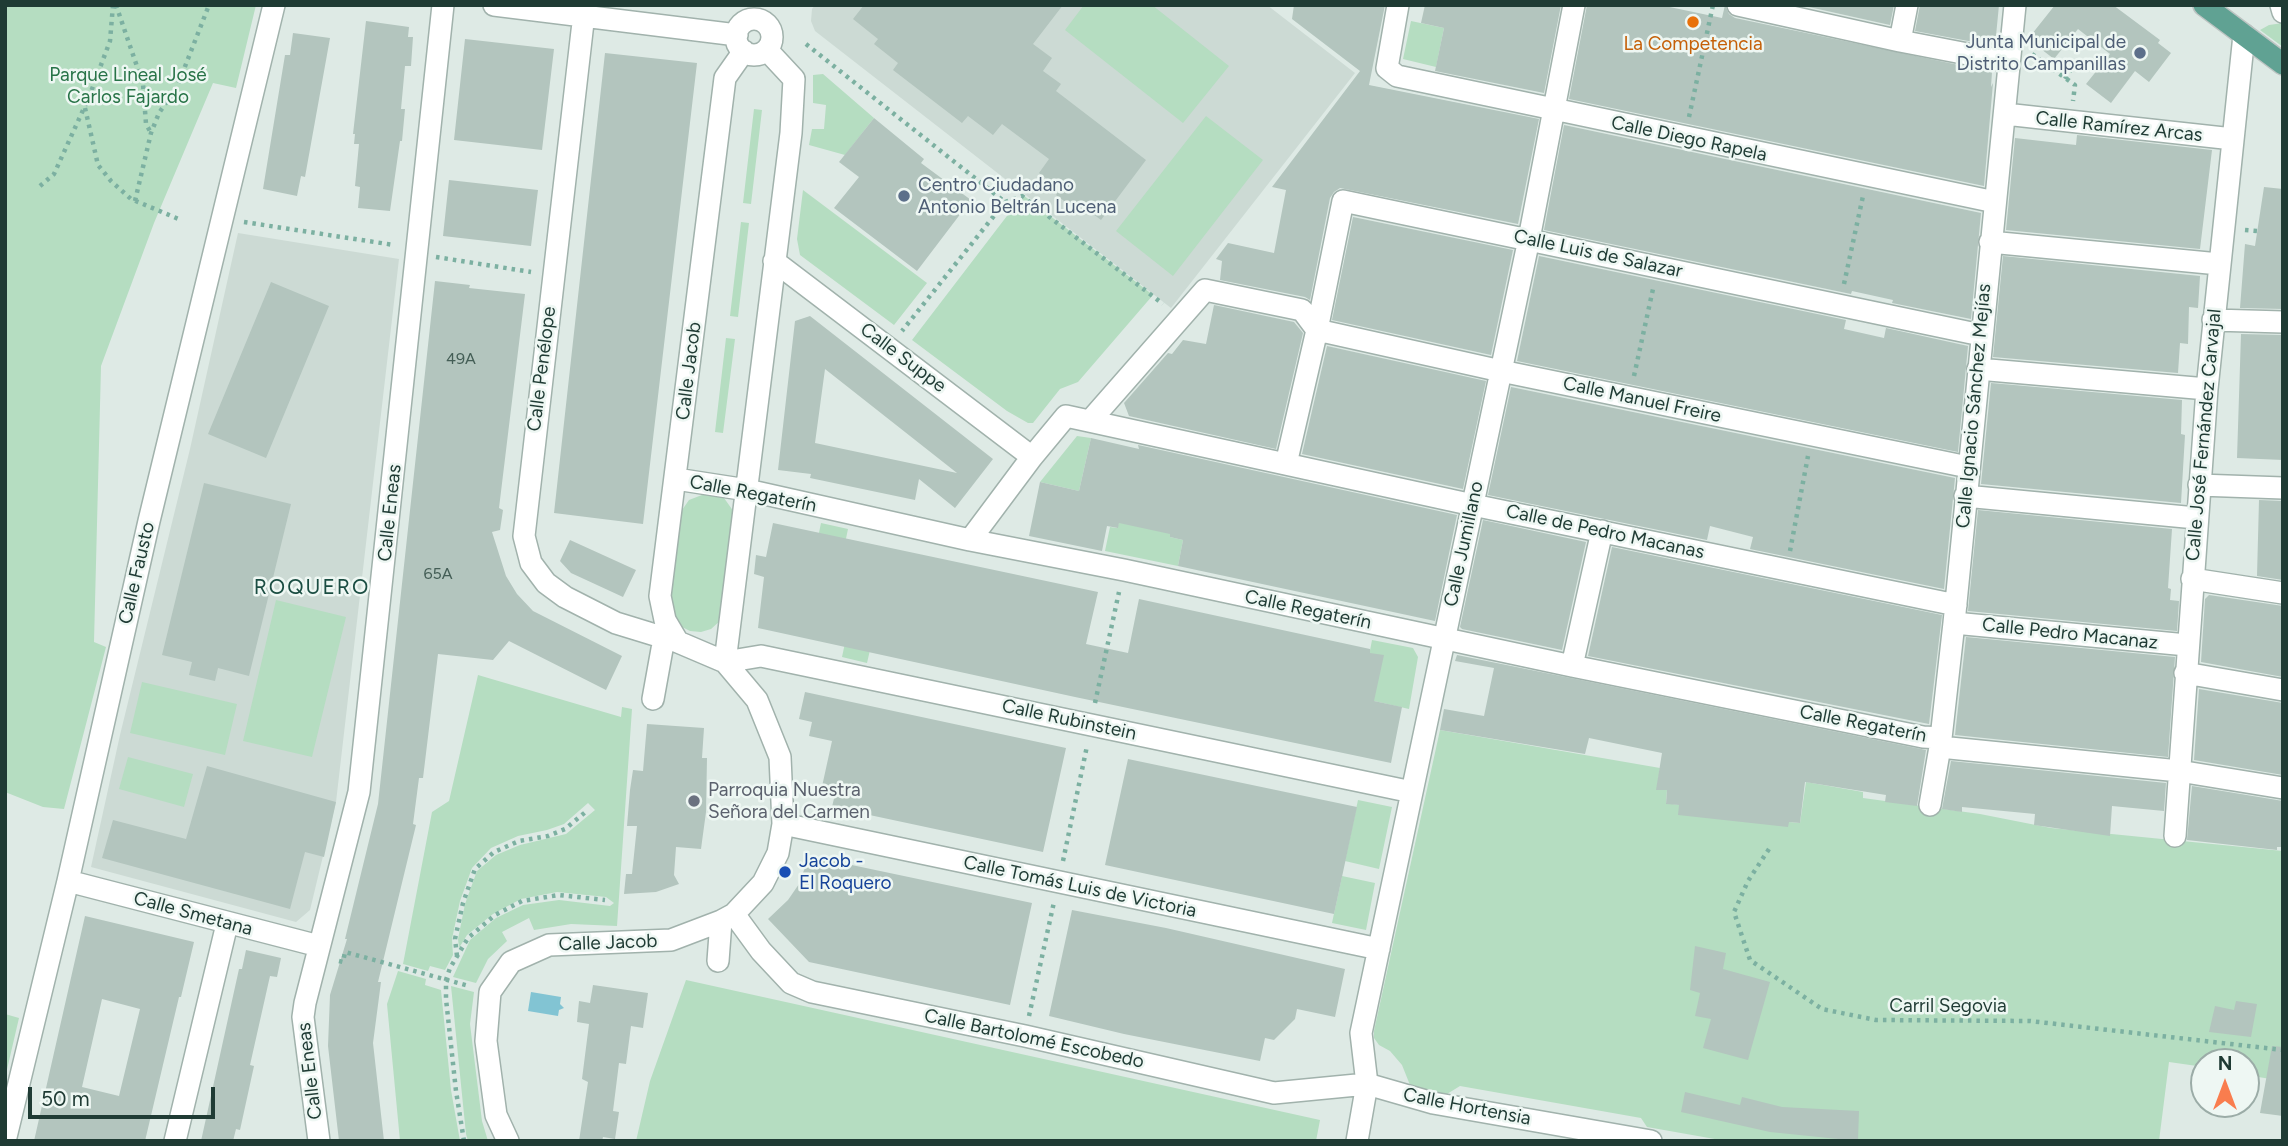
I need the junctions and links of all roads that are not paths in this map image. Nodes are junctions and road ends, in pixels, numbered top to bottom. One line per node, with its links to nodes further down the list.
1 (274, 5): 65 (street, Calle Fausto)
2 (443, 5): 68 (street, Calle Eneas)
3 (494, 5): 11 (street)
4 (1398, 5): 19 (street, Calle Diego Rapela)
5 (1574, 5): 19 (street, Calle Jumillano)
6 (1738, 5): 15 (street)
7 (1907, 5): 15 (street)
8 (2015, 5): 17 (street, Calle Ignacio Sánchez Mejías)
9 (2281, 5): 12 (street)
10 (2210, 7): 14 (main road)
11 (584, 11): 13 (street); 51 (street, Calle Penélope)
12 (2283, 12)
13 (752, 23): 16 (street); 16 (street); 38 (street, Calle Jacob)
14 (2244, 34): 18 (main road); 21 (street, Calle José Fernández Carvajal)
15 (1900, 41): 17 (street)
16 (767, 50): 25 (street)
17 (2009, 62): 20 (street, Calle Ignacio Sánchez Mejías)
18 (2283, 64)
19 (1553, 111): 22 (street, Calle Diego Rapela); 23 (street, Calle Jumillano)
20 (2005, 114): 21 (street, Calle Ramírez Arcas); 22 (street, Calle Ignacio Sánchez Mejías)
21 (2233, 139): 26 (street, Calle José Fernández Carvajal)
22 (1995, 202): 24 (street, Calle Ignacio Sánchez Mejías)
23 (1529, 239): 29 (street, Calle Luis de Salazar); 30 (street, Calle Luis de Salazar); 32 (street, Calle Jumillano)
24 (1990, 242): 26 (street); 30 (street, Calle Ignacio Sánchez Mejías)
25 (774, 261): 35 (street, Calle Suppe); 41 (street)
26 (2219, 264): 27 (street, Calle José Fernández Carvajal)
27 (2213, 320): 28 (street); 33 (street, Calle José Fernández Carvajal)
28 (2283, 322)
29 (1317, 330): 32 (street, Calle Manuel Freire); 34 (street, Calle Manuel Freire); 36 (street)
30 (1981, 335): 31 (street, Calle Ignacio Sánchez Mejías)
31 (1978, 369): 33 (street); 37 (street, Calle Ignacio Sánchez Mejías)
32 (1501, 371): 37 (street, Calle Manuel Freire); 43 (street, Calle Jumillano)
33 (2207, 389): 39 (street, Calle José Fernández Carvajal)
34 (1090, 421): 35 (street, Calle de Pedro Macanas); 36 (street, Calle de Pedro Macanas)
35 (1032, 457): 46 (street)
36 (1286, 464): 43 (street, Calle de Pedro Macanas)
37 (1968, 467): 42 (street, Calle Ignacio Sánchez Mejías)
38 (676, 479): 41 (street, Calle Regaterín); 51 (street, Calle Jacob)
39 (2199, 485): 40 (street); 44 (street, Calle José Fernández Carvajal)
40 (2283, 488)
41 (747, 490): 46 (street, Calle Regaterín); 53 (street)
42 (1965, 496): 44 (street); 49 (street, Calle Ignacio Sánchez Mejías)
43 (1473, 505): 45 (street, Calle de Pedro Macanas); 50 (street, Calle Jumillano)
44 (2196, 518): 47 (street, Calle José Fernández Carvajal)
45 (1602, 531): 49 (street, Calle de Pedro Macanas); 54 (street)
46 (970, 540): 50 (street, Calle Regaterín)
47 (2192, 579): 48 (street); 52 (street, Calle José Fernández Carvajal)
48 (2283, 593)
49 (1955, 614): 52 (street, Calle Pedro Macanaz); 58 (street, Calle Ignacio Sánchez Mejías)
50 (1443, 638): 54 (street, Calle Regaterín); 61 (street, Calle Jumillano)
51 (671, 640): 53 (street, Calle Jacob); 57 (street)
52 (2187, 645): 55 (street, Calle José Fernández Carvajal)
53 (725, 662): 61 (street, Calle Rubinstein); 63 (street, Calle Jacob)
54 (1572, 666): 58 (street, Calle Regaterín)
55 (2185, 673): 56 (street); 59 (street, Calle José Fernández Carvajal)
56 (2283, 690)
57 (653, 699)
58 (1940, 743): 59 (street, Calle Regaterín); 62 (street, Calle Ignacio Sánchez Mejías)
59 (2179, 771): 60 (street, Calle Regaterín); 64 (street, Calle José Fernández Carvajal)
60 (2283, 788)
61 (1412, 792): 69 (street, Calle Jumillano)
62 (1930, 805)
63 (783, 824): 66 (street, Calle Jacob); 69 (street, Calle Tomás Luis de Victoria)
64 (2175, 836)
65 (68, 881): 67 (street, Calle Smetana); 72 (street, Calle Fausto)
66 (727, 918): 70 (street); 71 (street, Calle Bartolomé Escobedo); 75 (street, Calle Jacob)
67 (227, 924): 68 (street, Calle Smetana); 73 (street)
68 (319, 946): 74 (street, Calle Eneas)
69 (1378, 949): 71 (street, Calle Jumillano)
70 (718, 961)
71 (1367, 1084): 76 (street, Calle Jumillano); 77 (street, Calle Hortensia)
72 (5, 1141)
73 (175, 1141)
74 (319, 1141)
75 (508, 1141)
76 (1357, 1141)
77 (1651, 1141)

